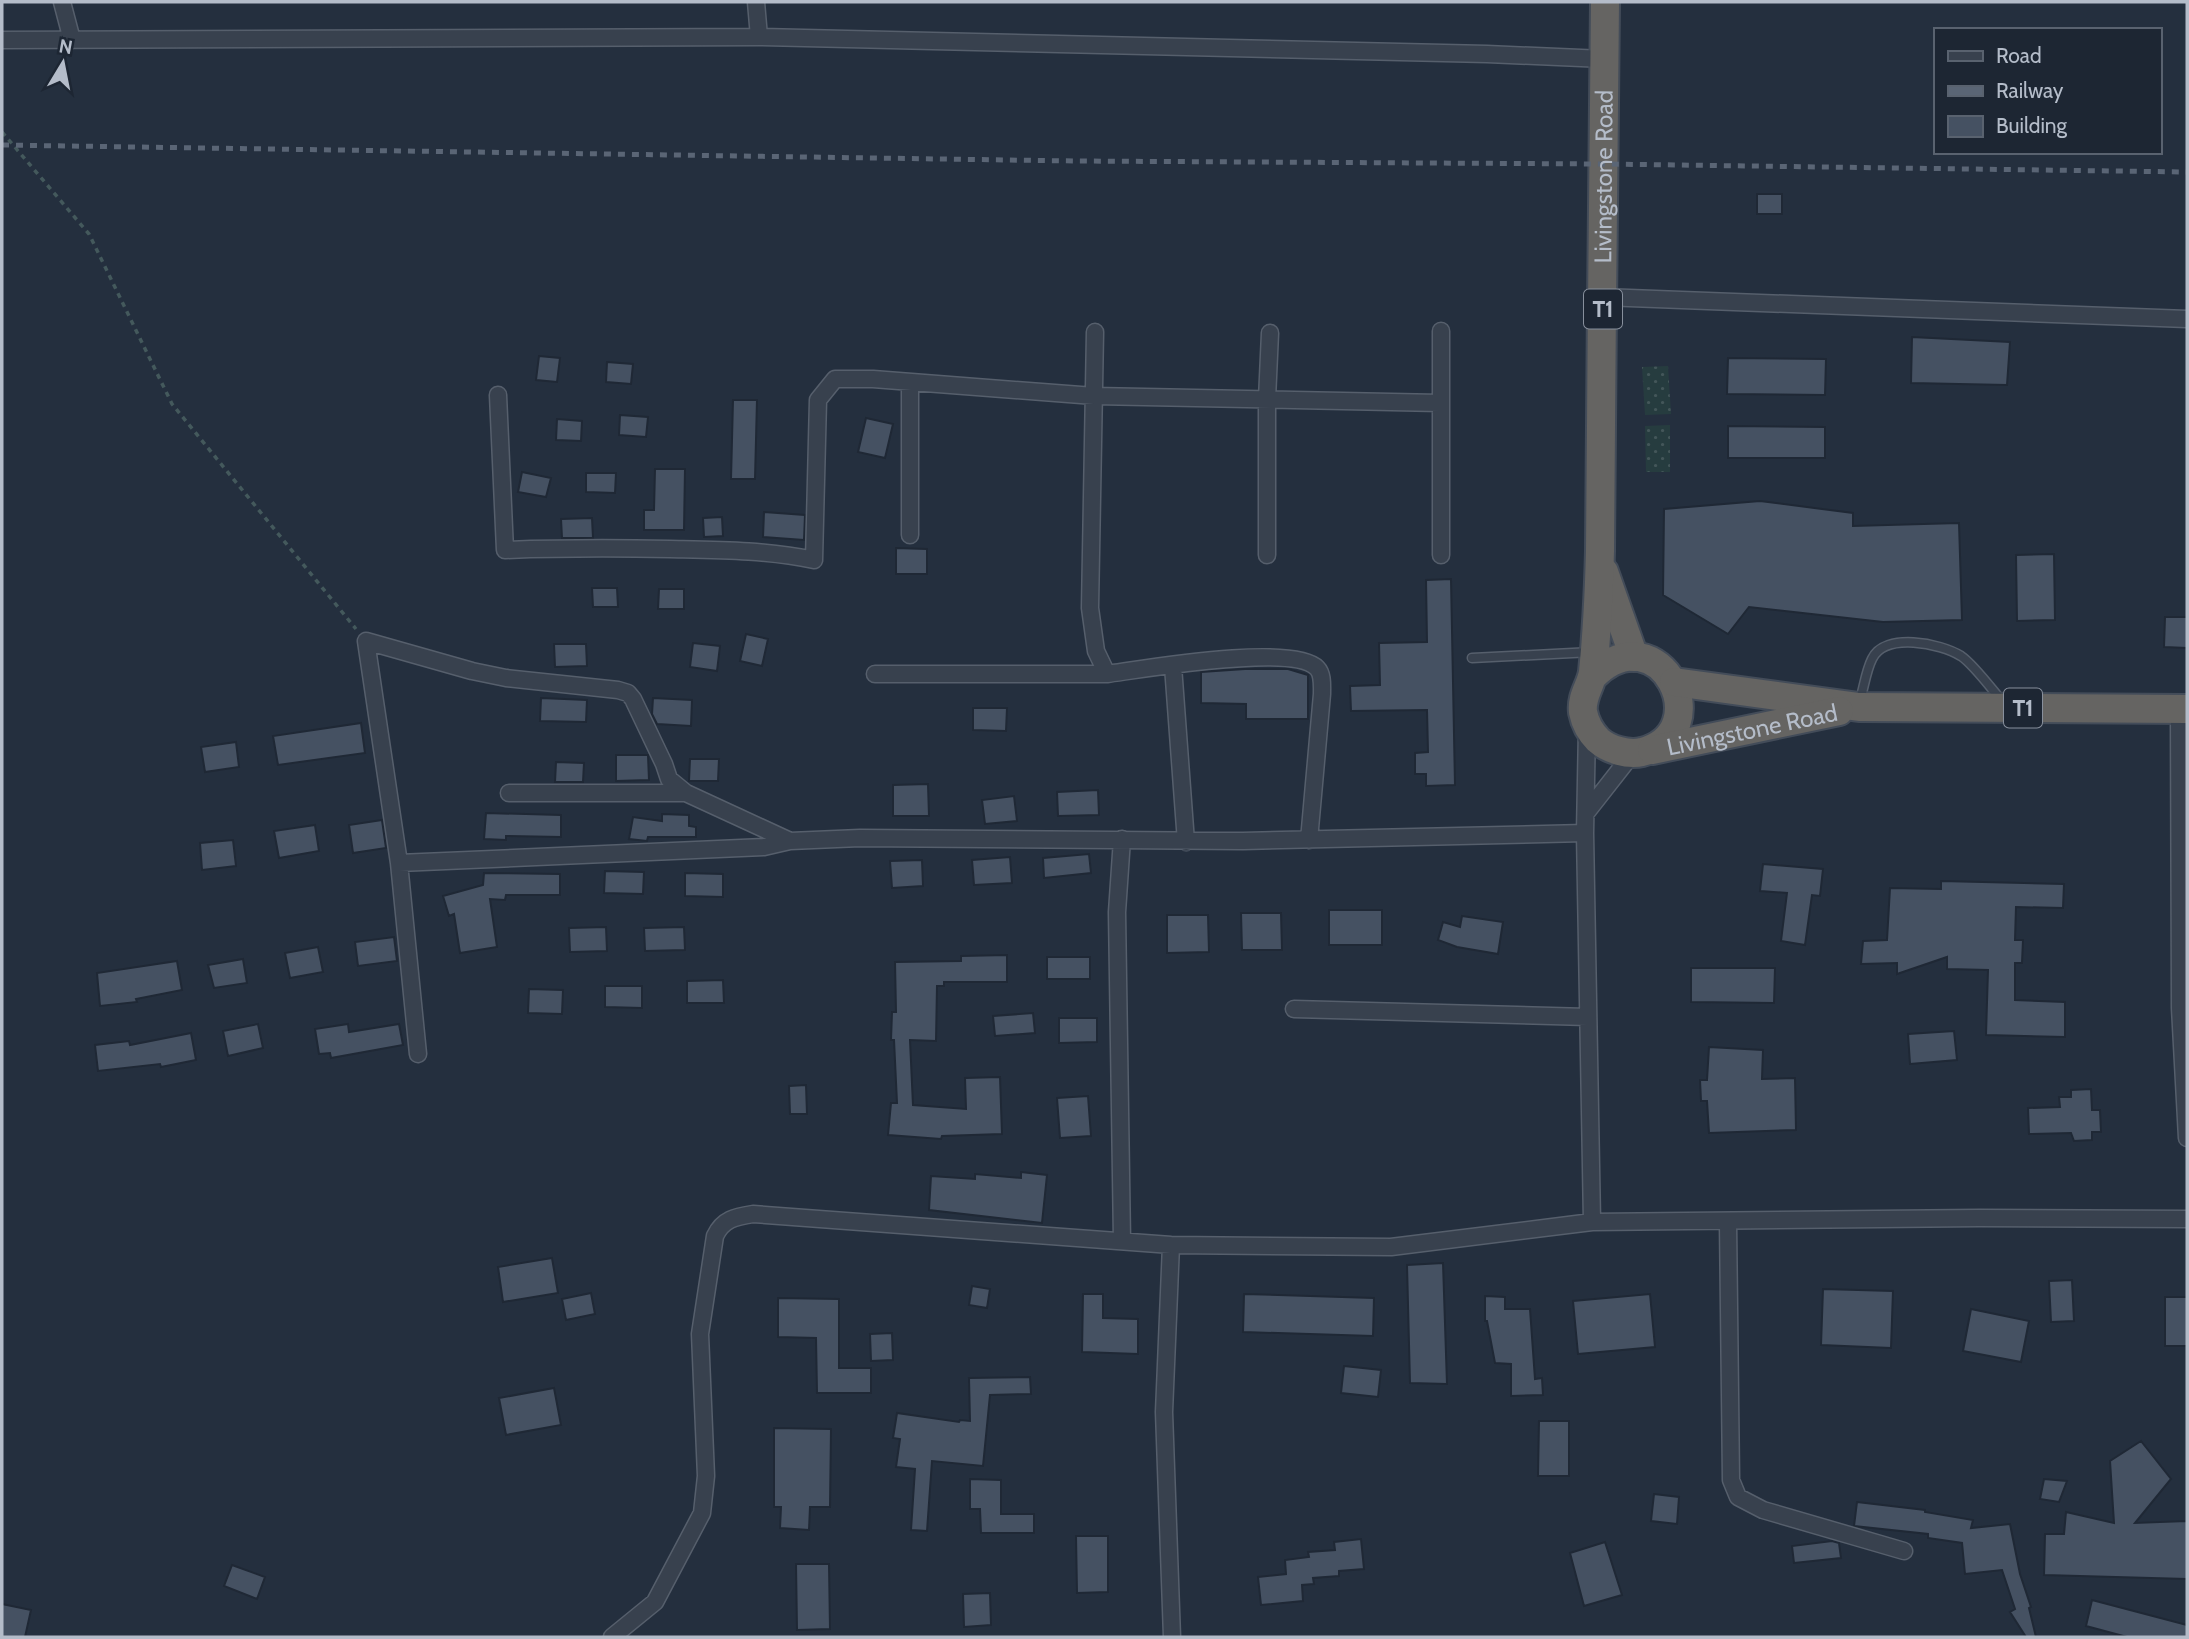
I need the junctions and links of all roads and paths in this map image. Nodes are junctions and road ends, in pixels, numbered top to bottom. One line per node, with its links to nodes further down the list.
1 (62, 2): 6 (street)
2 (756, 2): 4 (street)
3 (1605, 2): 7 (highway, Livingstone Road / T1)
4 (759, 37): 6 (street); 7 (street)
5 (2, 40): 6 (street)
6 (72, 40)
7 (1604, 59): 9 (highway, Livingstone Road / T1)
8 (2, 132): 23 (path)
9 (1603, 297): 10 (street); 22 (highway, Livingstone Road / T1)
10 (2187, 319)
11 (1441, 331): 18 (street)
12 (1094, 332): 16 (street)
13 (1270, 333): 17 (street)
14 (910, 382): 15 (street); 16 (street); 19 (street)
15 (498, 395)
16 (1094, 396): 17 (street); 29 (street)
17 (1267, 399): 18 (street); 20 (street)
18 (1440, 403): 21 (street)
19 (910, 535)
20 (1267, 555)
21 (1441, 555)
22 (1600, 559): 24 (highway, Livingstone Road / T1); 26 (highway, Livingstone Road / T1)
23 (366, 641): 37 (street); 44 (street)
24 (1634, 657): 26 (highway); 30 (highway)
25 (1472, 658): 26 (lane)
26 (1593, 664): 34 (highway, Livingstone Road / T1)
27 (1173, 666): 29 (street); 41 (street); 43 (street)
28 (875, 674): 29 (street)
29 (1107, 674)
30 (1674, 682): 31 (highway, Livingstone Road / T1); 35 (highway, Livingstone Road)
31 (1859, 707): 32 (highway, Livingstone Road / T1); 32 (lane); 35 (highway, Livingstone Road / T1)
32 (2009, 708): 33 (highway, Livingstone Road / T1)
33 (2183, 709): 45 (street)
34 (1587, 724): 35 (highway, Livingstone Road); 38 (street)
35 (1638, 752): 38 (street)
36 (509, 793): 37 (street)
37 (686, 793): 42 (street)
38 (1586, 813): 39 (street)
39 (1585, 833): 41 (street); 47 (street)
40 (1122, 839): 42 (street); 43 (street); 53 (street)
41 (1309, 840): 43 (street)
42 (790, 841): 44 (street)
43 (1186, 842)
44 (399, 863): 48 (street)
45 (2184, 959): 49 (street)
46 (1294, 1009): 47 (street)
47 (1588, 1017): 51 (street)
48 (418, 1054)
49 (2187, 1138)
50 (2187, 1219): 52 (street)
51 (1592, 1222): 52 (street); 54 (street)
52 (1728, 1222): 55 (street)
53 (1122, 1241): 54 (street); 56 (street)
54 (1171, 1245): 57 (street)
55 (1904, 1551)
56 (612, 1637)
57 (1172, 1637)

